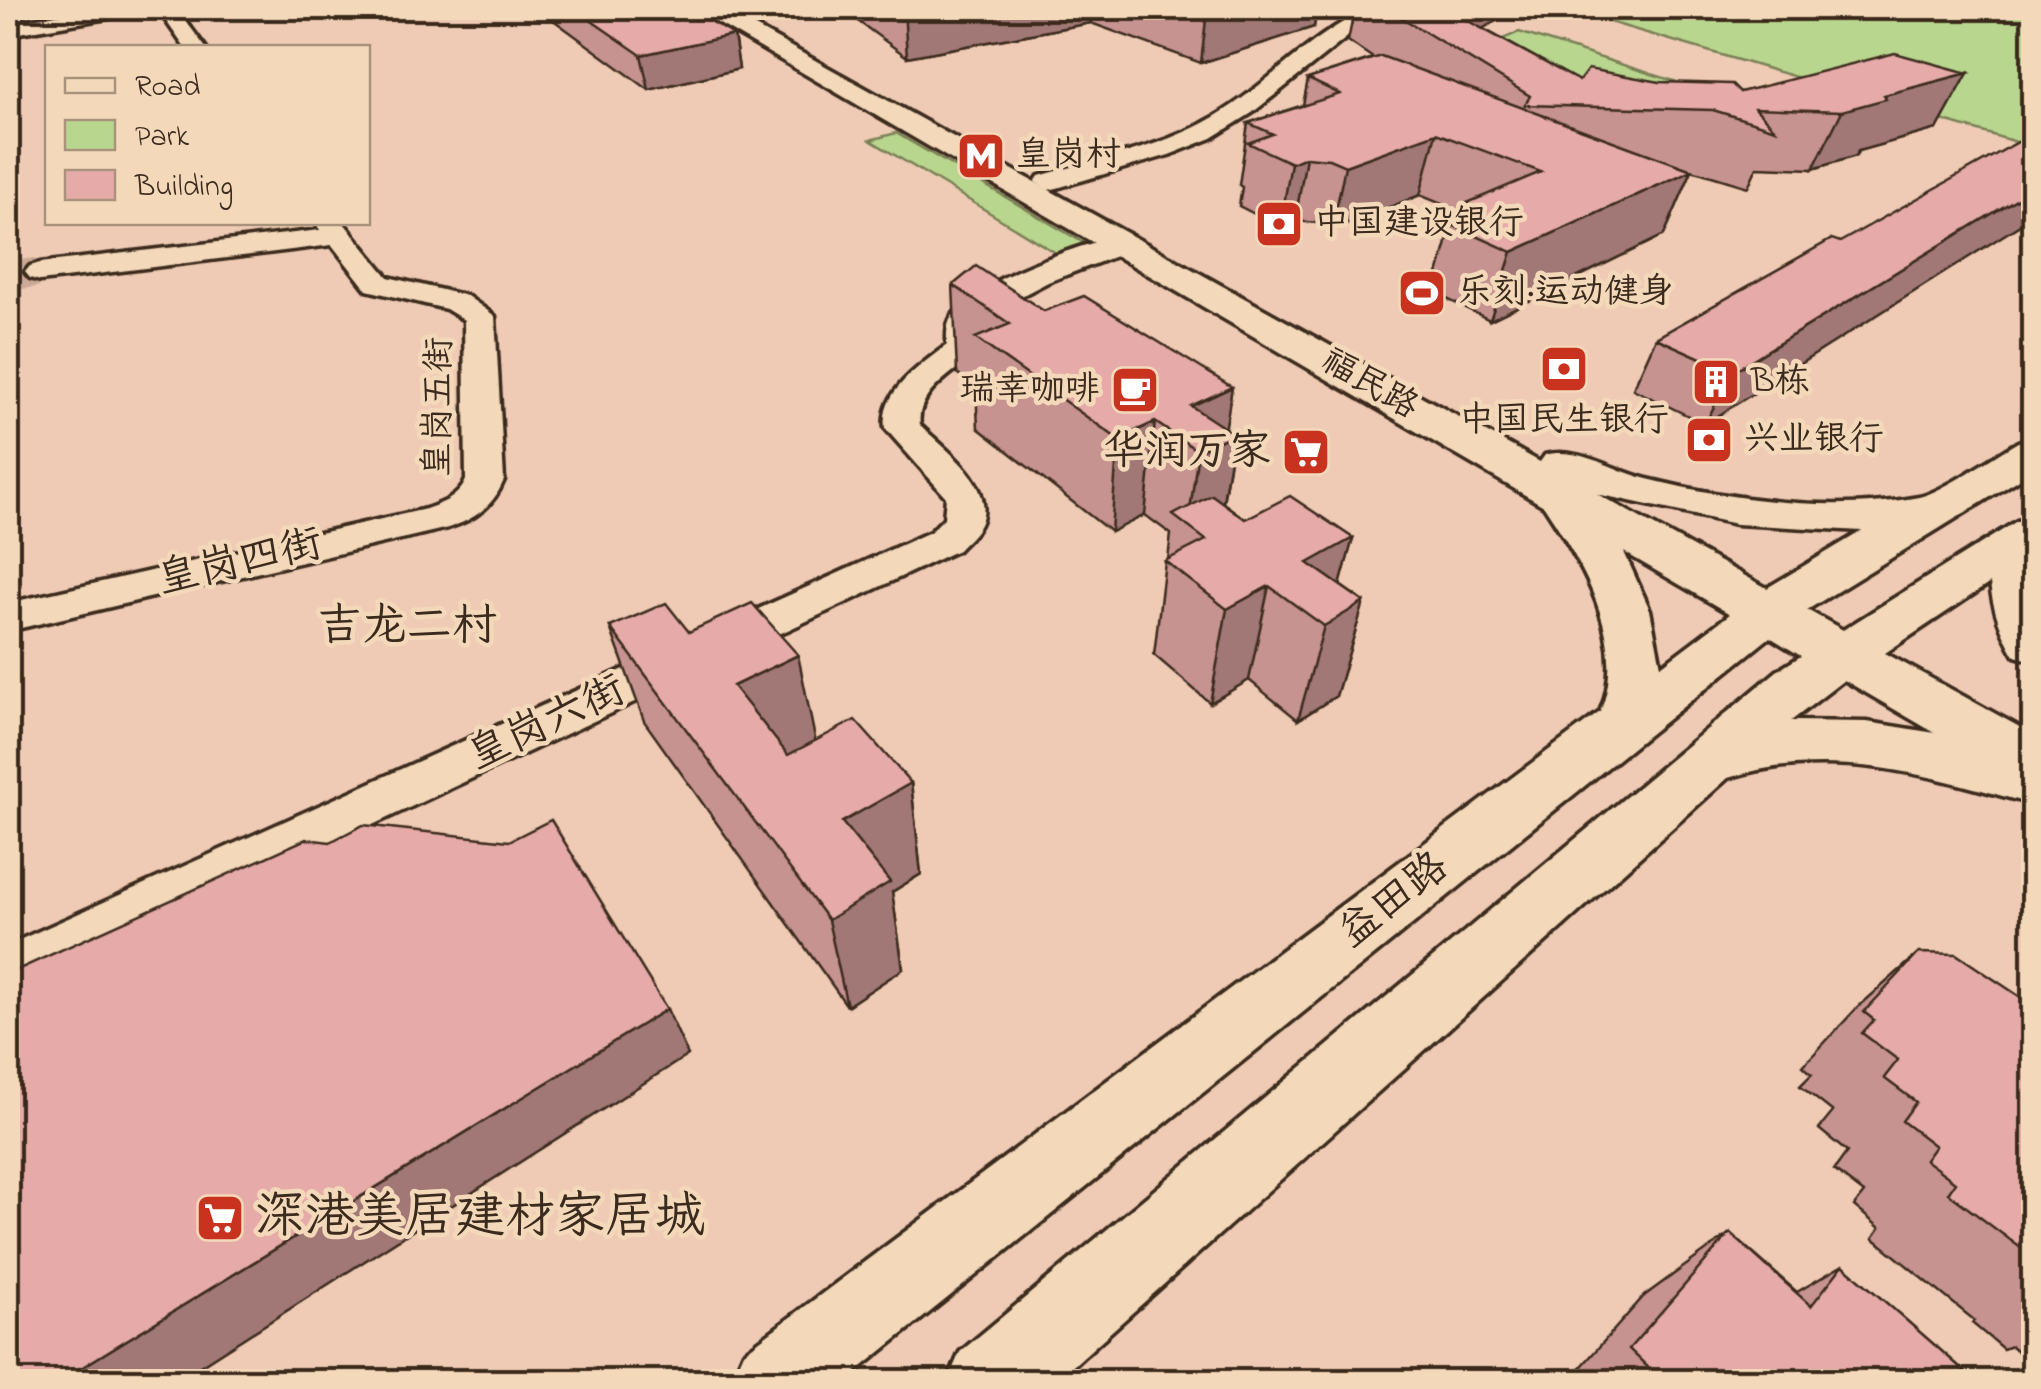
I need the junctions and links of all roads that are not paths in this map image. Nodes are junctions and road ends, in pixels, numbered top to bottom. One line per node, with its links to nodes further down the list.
1 (130, 8): 7 (street)
2 (166, 8): 11 (street)
3 (179, 8): 12 (street)
4 (704, 8): 15 (main road, 福民路)
5 (731, 8): 13 (main road, 福民路)
6 (1387, 8): 9 (street)
7 (67, 11): 10 (street)
8 (1316, 17): 9 (street)
9 (1346, 27): 13 (street)
10 (8, 29)
11 (194, 45)
12 (206, 45)
13 (1048, 182): 18 (main road, 福民路)
14 (333, 230): 16 (street); 20 (street, 皇岗五街)
15 (1121, 244): 18 (main road, 福民路); 31 (street, 皇岗六街)
16 (40, 272)
17 (2034, 451): 19 (main road, 益田路)
18 (1547, 472): 19 (main road); 22 (main road, 福民路); 26 (main road)
19 (1948, 501): 22 (main road, 益田路)
20 (470, 504): 23 (street, 皇岗四街)
21 (2024, 538): 24 (main road); 25 (main road)
22 (1781, 603): 25 (main road, 福民路); 26 (main road, 益田路)
23 (8, 617)
24 (2034, 643)
25 (1858, 646): 27 (main road, 福民路); 28 (main road, 福民路); 29 (main road)
26 (1622, 724): 32 (main road, 益田路)
27 (2034, 725)
28 (2034, 763)
29 (1701, 764): 30 (main road); 33 (main road)
30 (2034, 782)
31 (8, 971)
32 (774, 1382)
33 (990, 1382)

